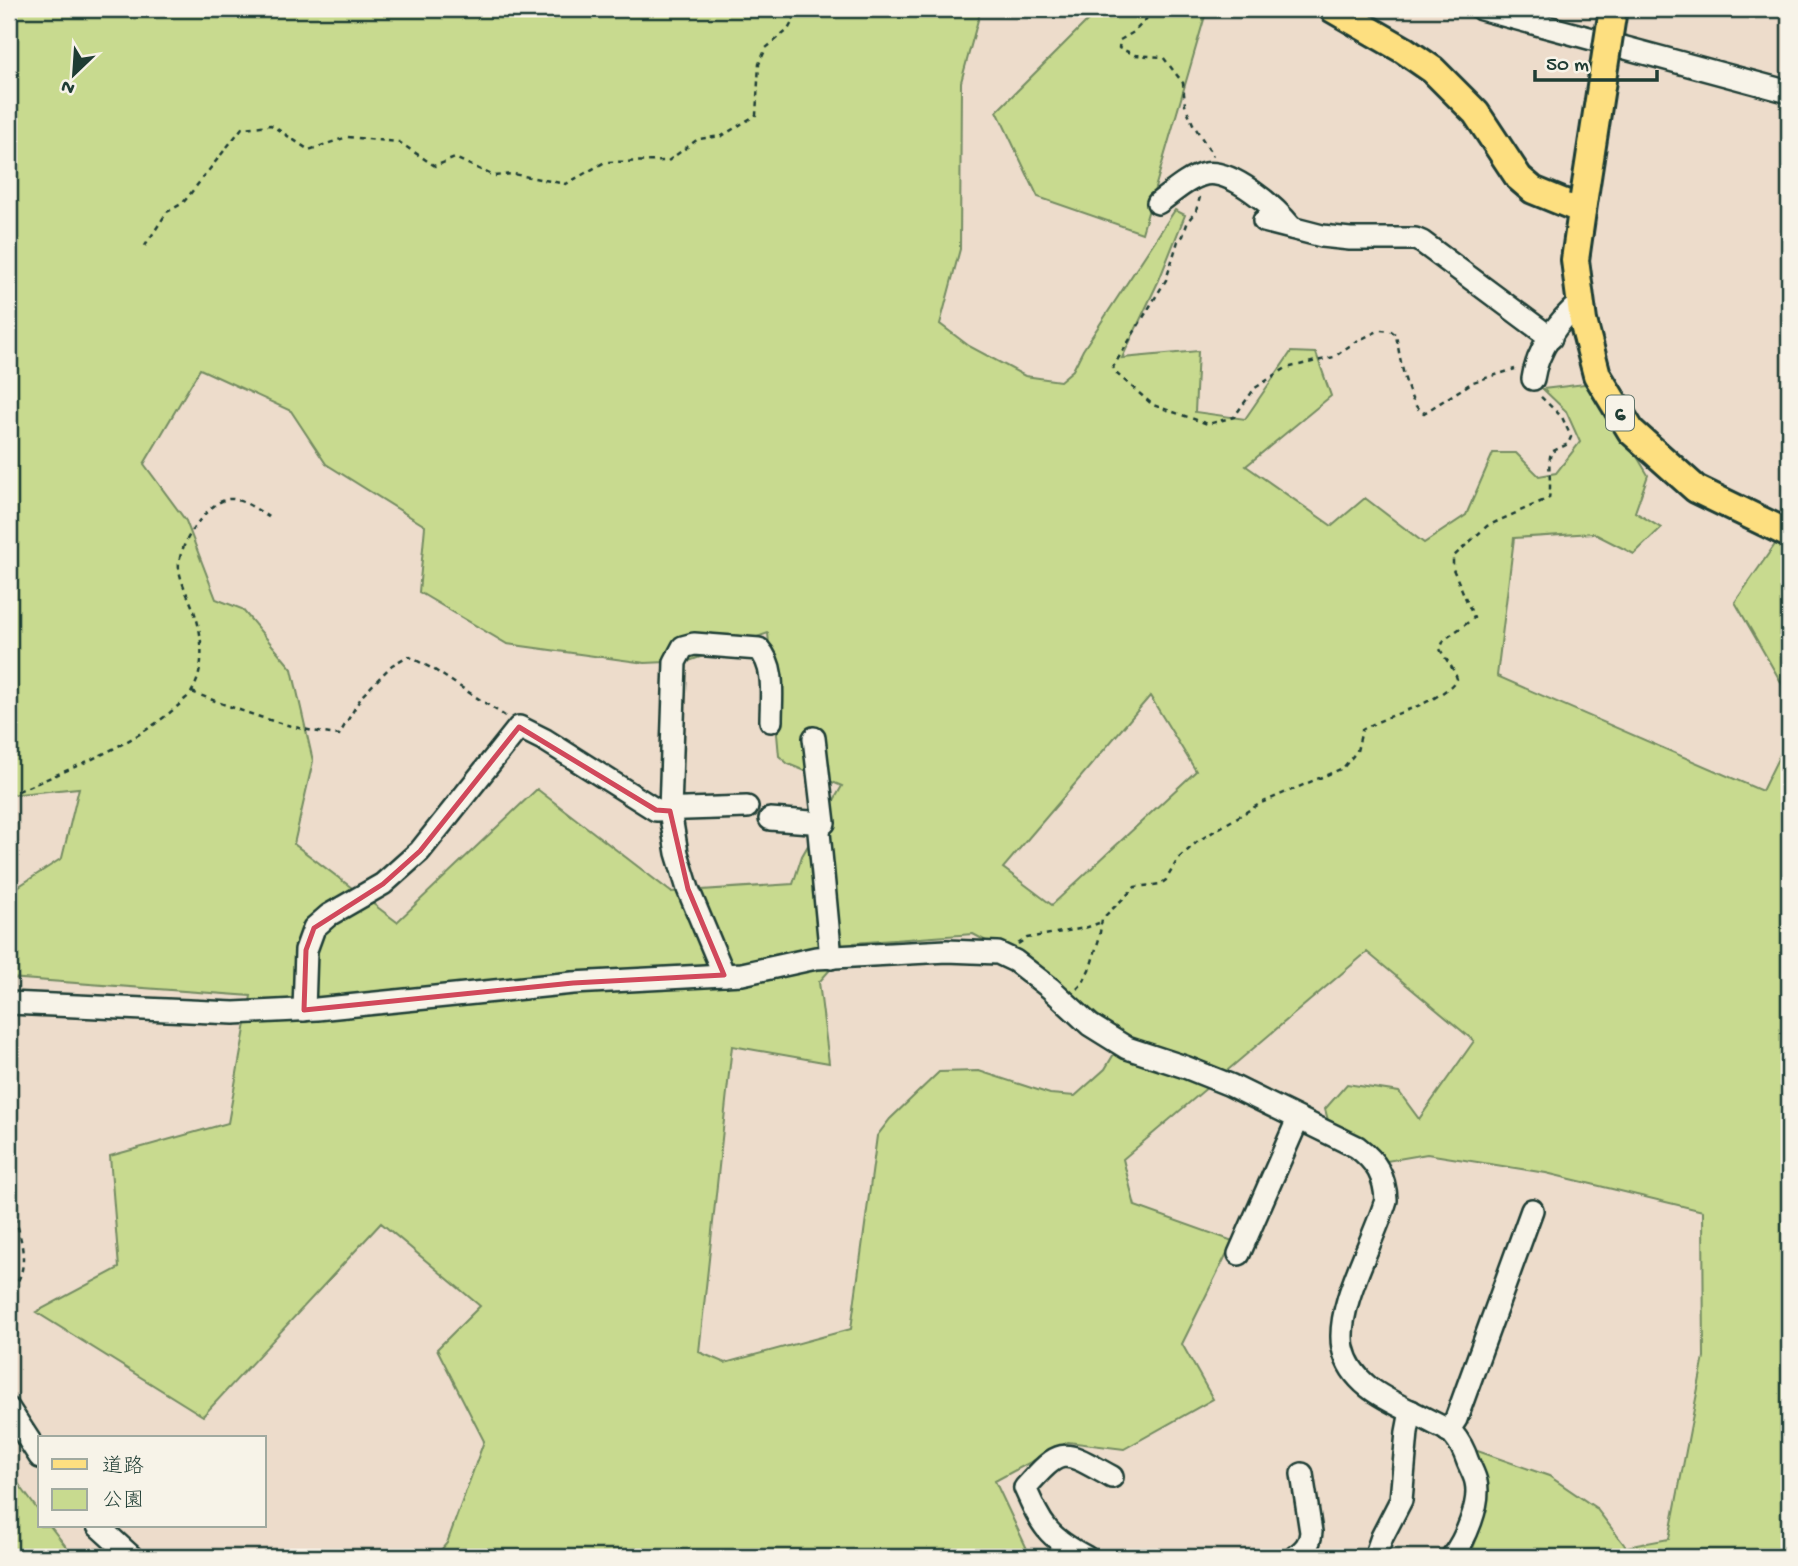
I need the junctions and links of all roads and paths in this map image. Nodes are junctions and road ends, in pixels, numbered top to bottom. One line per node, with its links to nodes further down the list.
1 (799, 9): 12 (path)
2 (1149, 9): 7 (path)
3 (1333, 9): 9 (main road)
4 (1481, 9): 6 (street)
5 (1613, 9): 9 (main road, 6, bridge)
6 (1789, 92)
7 (1222, 176): 8 (street); 11 (street); 15 (path)
8 (1158, 203)
9 (1583, 203): 13 (main road, 6)
10 (1264, 222): 11 (street)
11 (1292, 228): 14 (street)
12 (145, 246)
13 (1580, 303): 14 (street); 17 (main road, 6)
14 (1551, 338): 15 (street)
15 (1533, 374): 27 (path)
16 (270, 518): 18 (path)
17 (1789, 534)
18 (192, 692): 20 (path); 22 (path)
19 (771, 721): 24 (street)
20 (519, 727): 24 (street); 33 (street)
21 (814, 738): 26 (street)
22 (9, 795)
23 (747, 807): 24 (street)
24 (670, 811): 30 (street)
25 (770, 819): 26 (street)
26 (818, 822): 28 (street)
27 (1101, 922): 29 (path); 31 (path)
28 (831, 958): 29 (street); 30 (street)
29 (1010, 959): 31 (street)
30 (724, 975): 33 (street)
31 (1065, 1002): 36 (street)
32 (9, 1003): 33 (street)
33 (304, 1010)
34 (9, 1082): 35 (path)
35 (9, 1110)
36 (1298, 1119): 39 (street); 42 (street)
37 (9, 1198): 40 (path)
38 (1532, 1210): 43 (street)
39 (1239, 1254)
40 (9, 1291)
41 (9, 1409): 44 (street)
42 (1411, 1411): 43 (street); 51 (street)
43 (1448, 1431): 52 (street)
44 (38, 1454)
45 (1302, 1474): 50 (street)
46 (1111, 1477): 49 (street)
47 (100, 1528): 48 (street)
48 (132, 1557)
49 (1086, 1557)
50 (1294, 1557)
51 (1376, 1557)
52 (1452, 1557)

